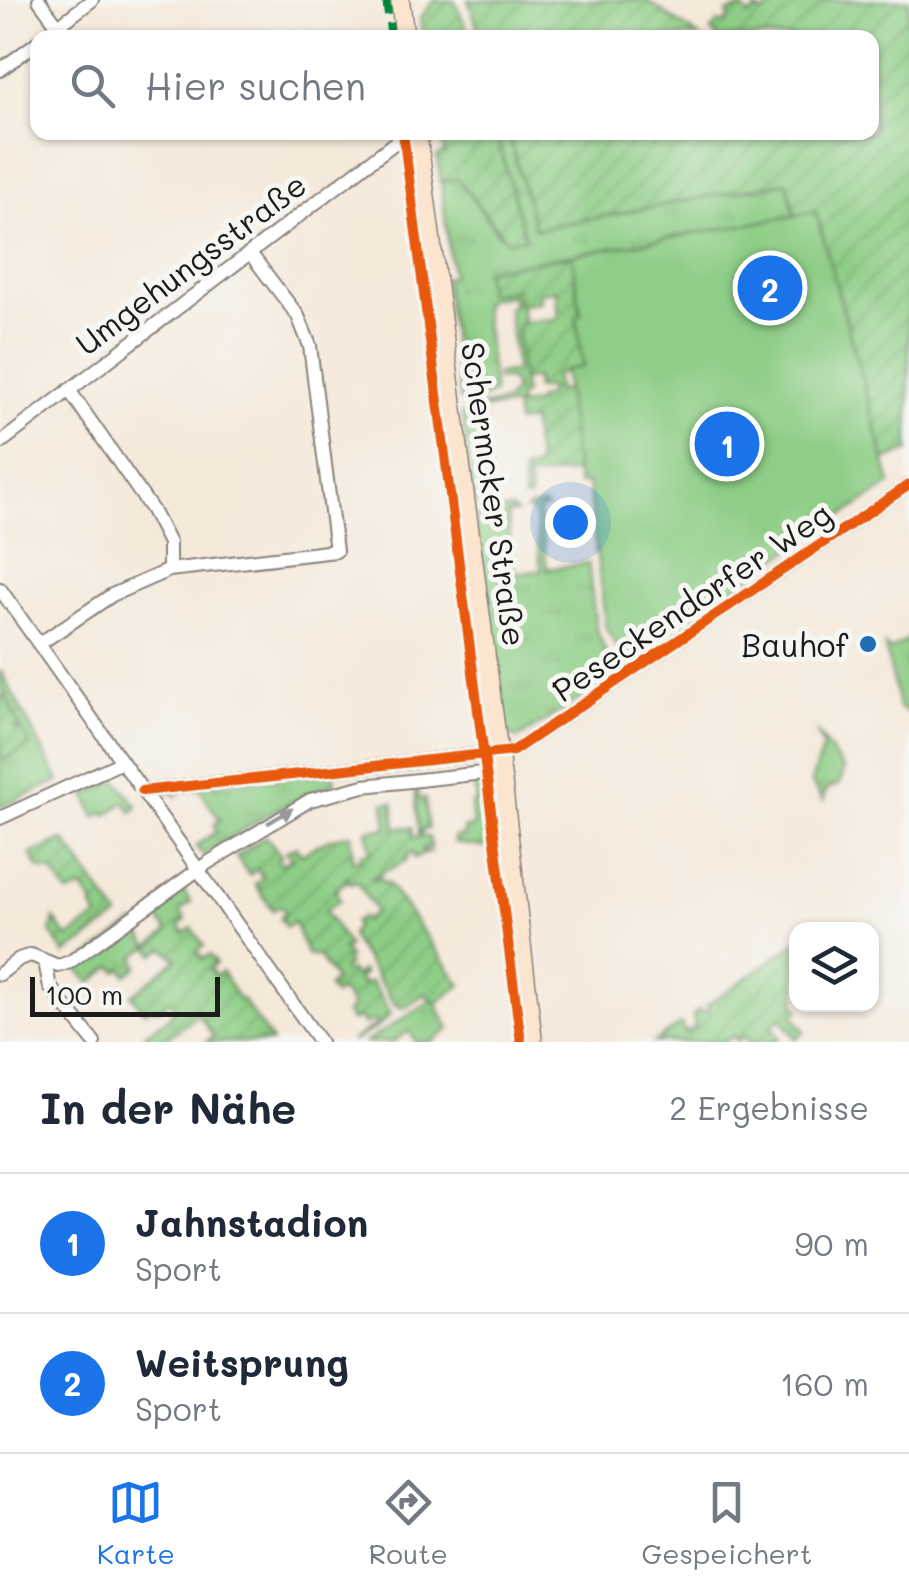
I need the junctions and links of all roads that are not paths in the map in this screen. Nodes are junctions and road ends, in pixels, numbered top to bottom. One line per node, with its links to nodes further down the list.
1 (40, 0): 4 (street)
2 (92, 0): 4 (street)
3 (400, 0): 6 (main road)
4 (58, 26): 5 (street)
5 (53, 30)
6 (404, 30)
7 (30, 48): 8 (street)
8 (0, 70)
9 (400, 140): 11 (street, Umgehungsstraße)
10 (418, 140): 19 (main road, Schermcker Straße)
11 (250, 252): 12 (street, Umgehungsstraße); 15 (street)
12 (69, 390): 13 (street, Umgehungsstraße); 15 (street)
13 (0, 442)
14 (909, 484): 19 (street, Peseckendorfer Weg)
15 (169, 570): 17 (street)
16 (0, 589): 17 (street)
17 (38, 644): 18 (street)
18 (122, 762): 20 (street); 21 (street)
19 (500, 763): 20 (street); 22 (street, one-way to 19); 27 (main road, Schermcker Straße)
20 (142, 792): 22 (street)
21 (0, 818)
22 (199, 870): 23 (street); 26 (street)
23 (46, 962): 24 (street); 25 (street)
24 (0, 974)
25 (94, 1042)
26 (320, 1042)
27 (533, 1042)

